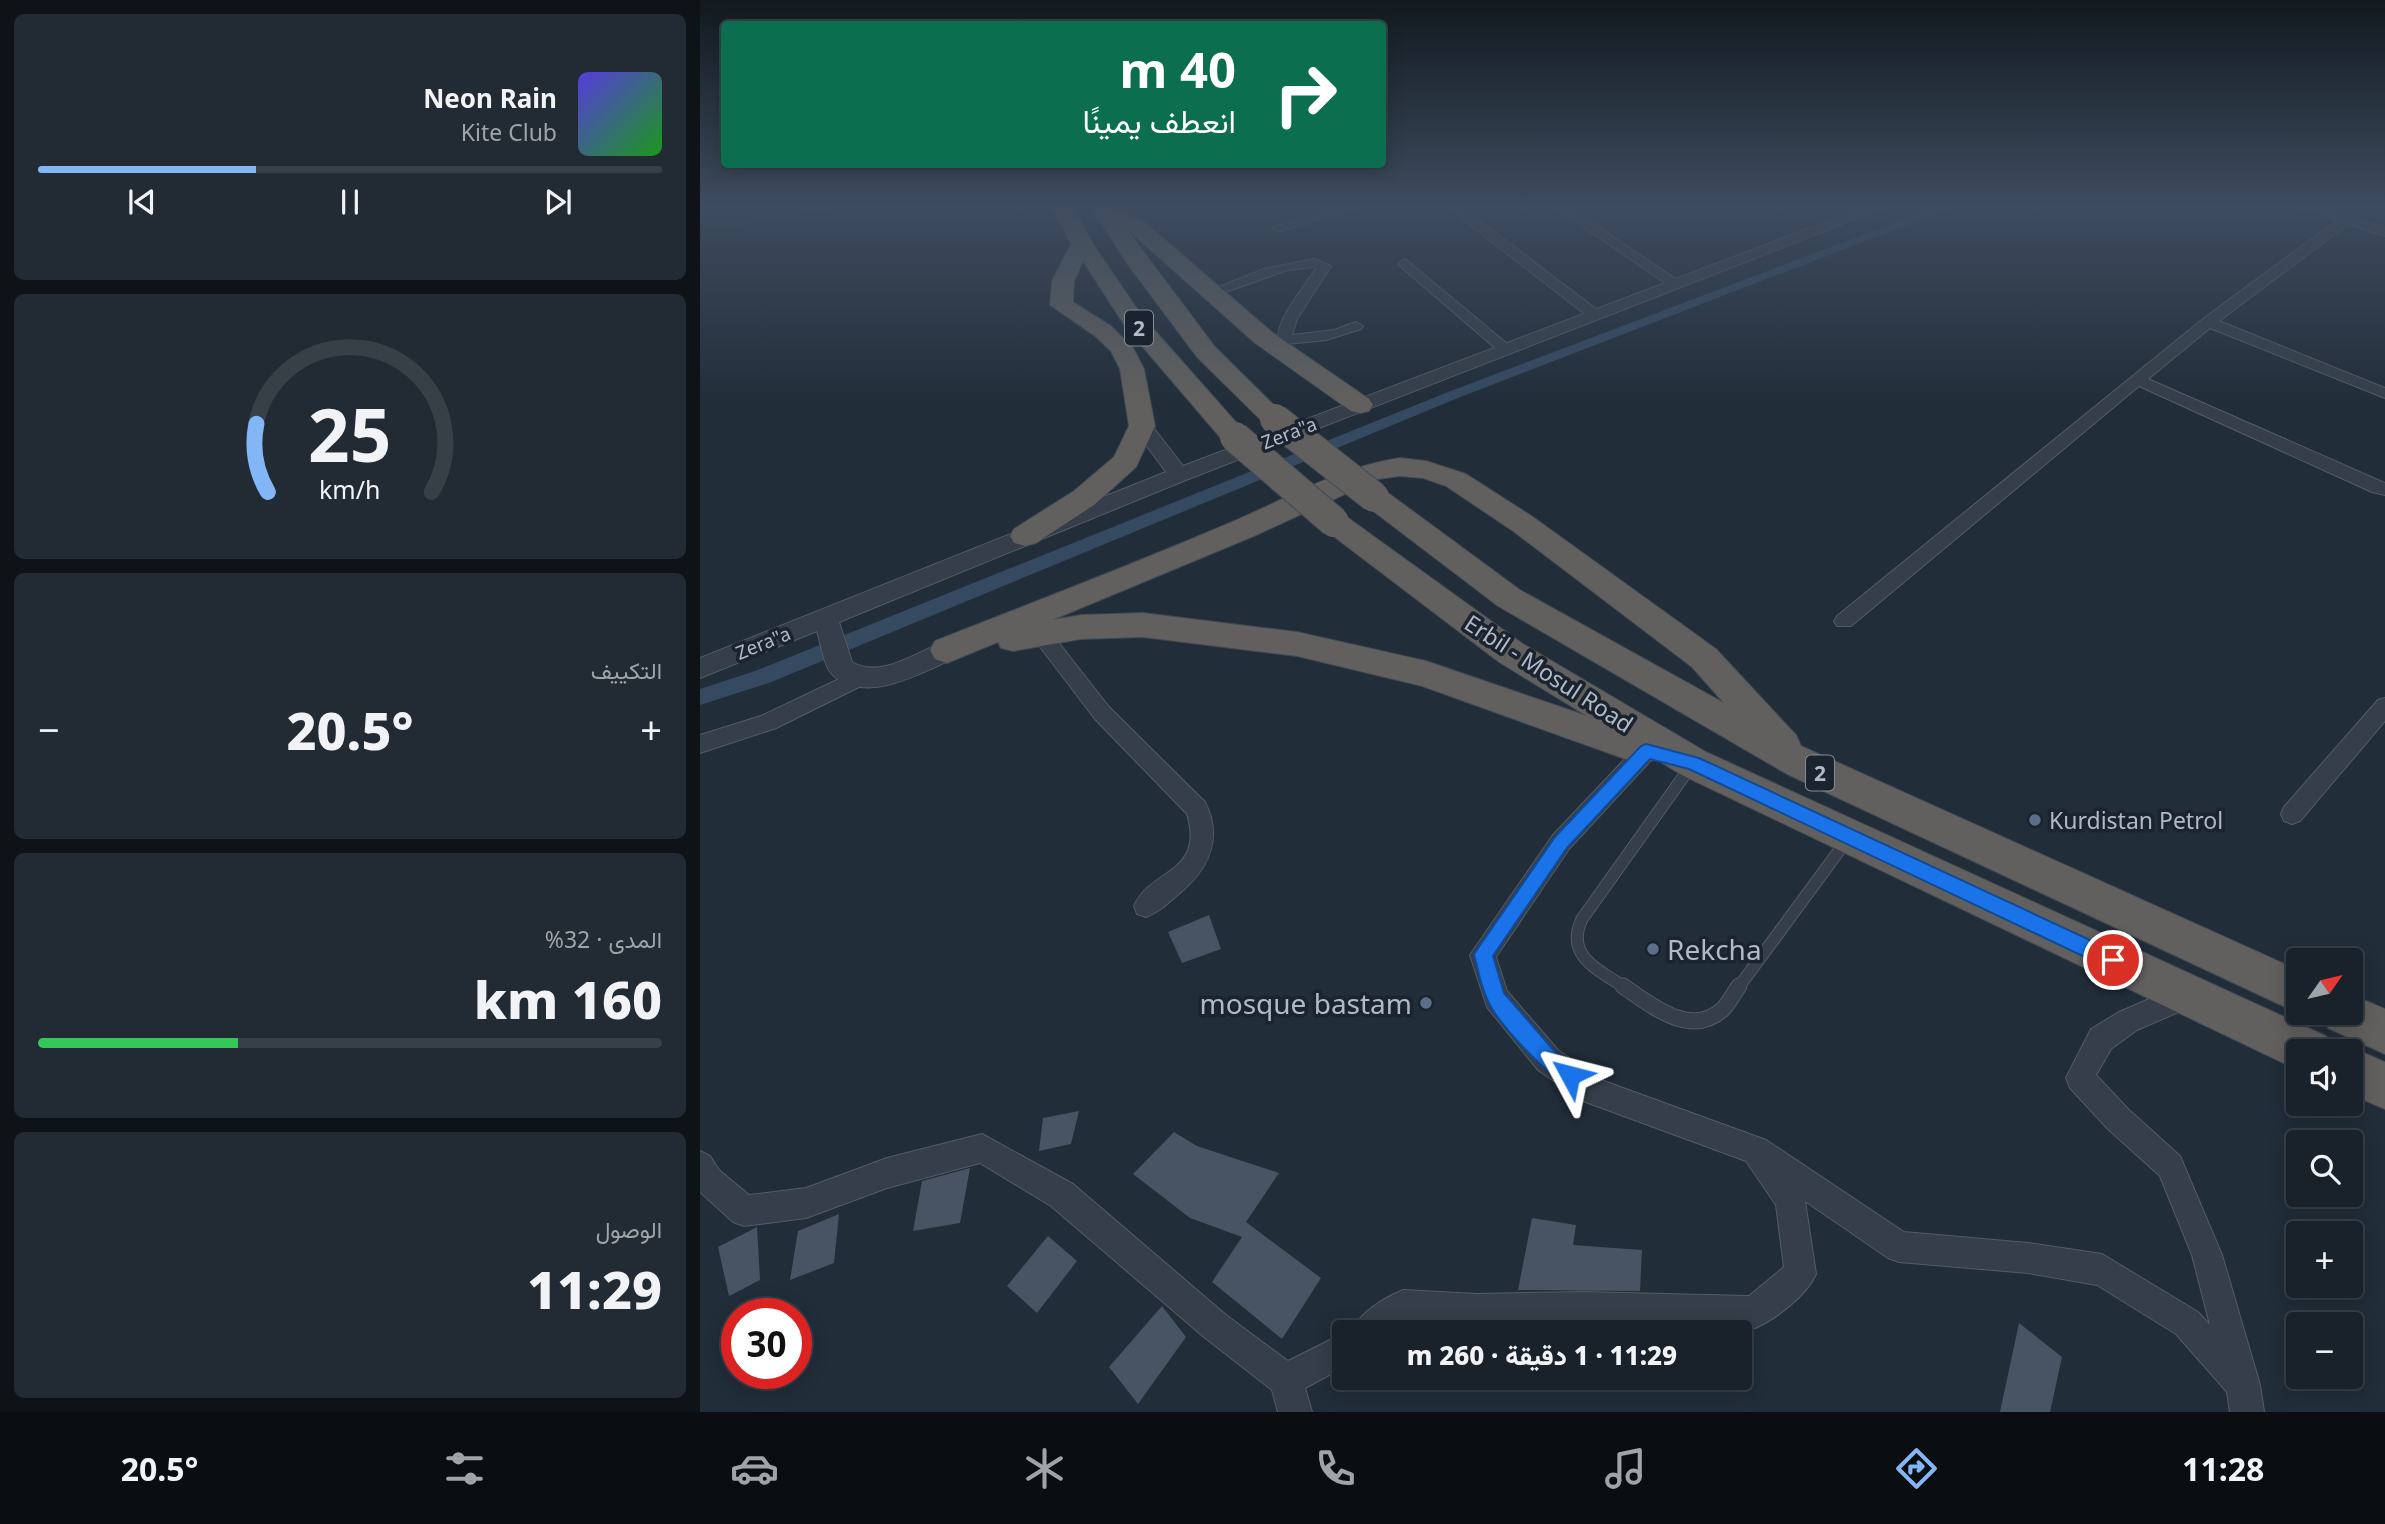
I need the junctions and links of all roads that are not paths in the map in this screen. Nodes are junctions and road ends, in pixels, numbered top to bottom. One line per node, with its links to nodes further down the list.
1 (1066, 272): 22 (highway)
2 (1100, 272): 35 (highway, Erbil - Mosul Road / 2, bridge)
3 (1144, 272): 36 (highway, Erbil - Mosul Road / 2, bridge)
4 (1188, 272): 13 (highway)
5 (1272, 272): 13 (street)
6 (1321, 272): 17 (street)
7 (1415, 272): 18 (street)
8 (1538, 272): 14 (street)
9 (1658, 272): 12 (street)
10 (1708, 272): 12 (street, Zera"a)
11 (2271, 272): 15 (street)
12 (1676, 284): 14 (street, Zera"a)
13 (1211, 293): 17 (highway)
14 (1595, 315): 18 (street, Zera"a)
15 (2208, 322): 19 (street); 20 (street)
16 (1356, 326): 17 (street)
17 (1277, 341): 21 (highway)
18 (1506, 350): 21 (street, Zera"a)
19 (2137, 380): 24 (street); 27 (street)
20 (2385, 393)
21 (1360, 405): 23 (street, Zera"a)
22 (1142, 426): 23 (street); 25 (highway)
23 (1180, 475): 25 (street, Zera"a)
24 (2385, 489)
25 (1025, 536): 26 (street, Zera"a)
26 (826, 618): 30 (street, Zera"a); 31 (street)
27 (1844, 621)
28 (1041, 634): 29 (highway); 34 (highway); 39 (street)
29 (947, 650): 31 (street); 36 (highway)
30 (700, 668)
31 (850, 673): 33 (street)
32 (2385, 706): 37 (street)
33 (700, 744)
34 (1646, 751): 35 (highway); 47 (street)
35 (1693, 763): 38 (highway, Erbil - Mosul Road / 2); 38 (lane)
36 (1800, 763): 40 (highway, Erbil - Mosul Road / 2)
37 (2292, 814)
38 (1849, 837): 41 (highway, Erbil - Mosul Road / 2)
39 (1146, 906)
40 (2286, 986)
41 (2186, 996): 44 (highway, Erbil - Mosul Road / 2); 52 (street)
42 (2363, 1022): 43 (highway)
43 (2385, 1032)
44 (2286, 1041)
45 (2363, 1076): 46 (highway)
46 (2385, 1086)
47 (1756, 1150): 49 (street); 52 (street)
48 (700, 1166): 51 (street)
49 (1383, 1320)
50 (1332, 1355): 51 (street)
51 (1286, 1380): 53 (street)
52 (2245, 1399)
53 (1295, 1412)

